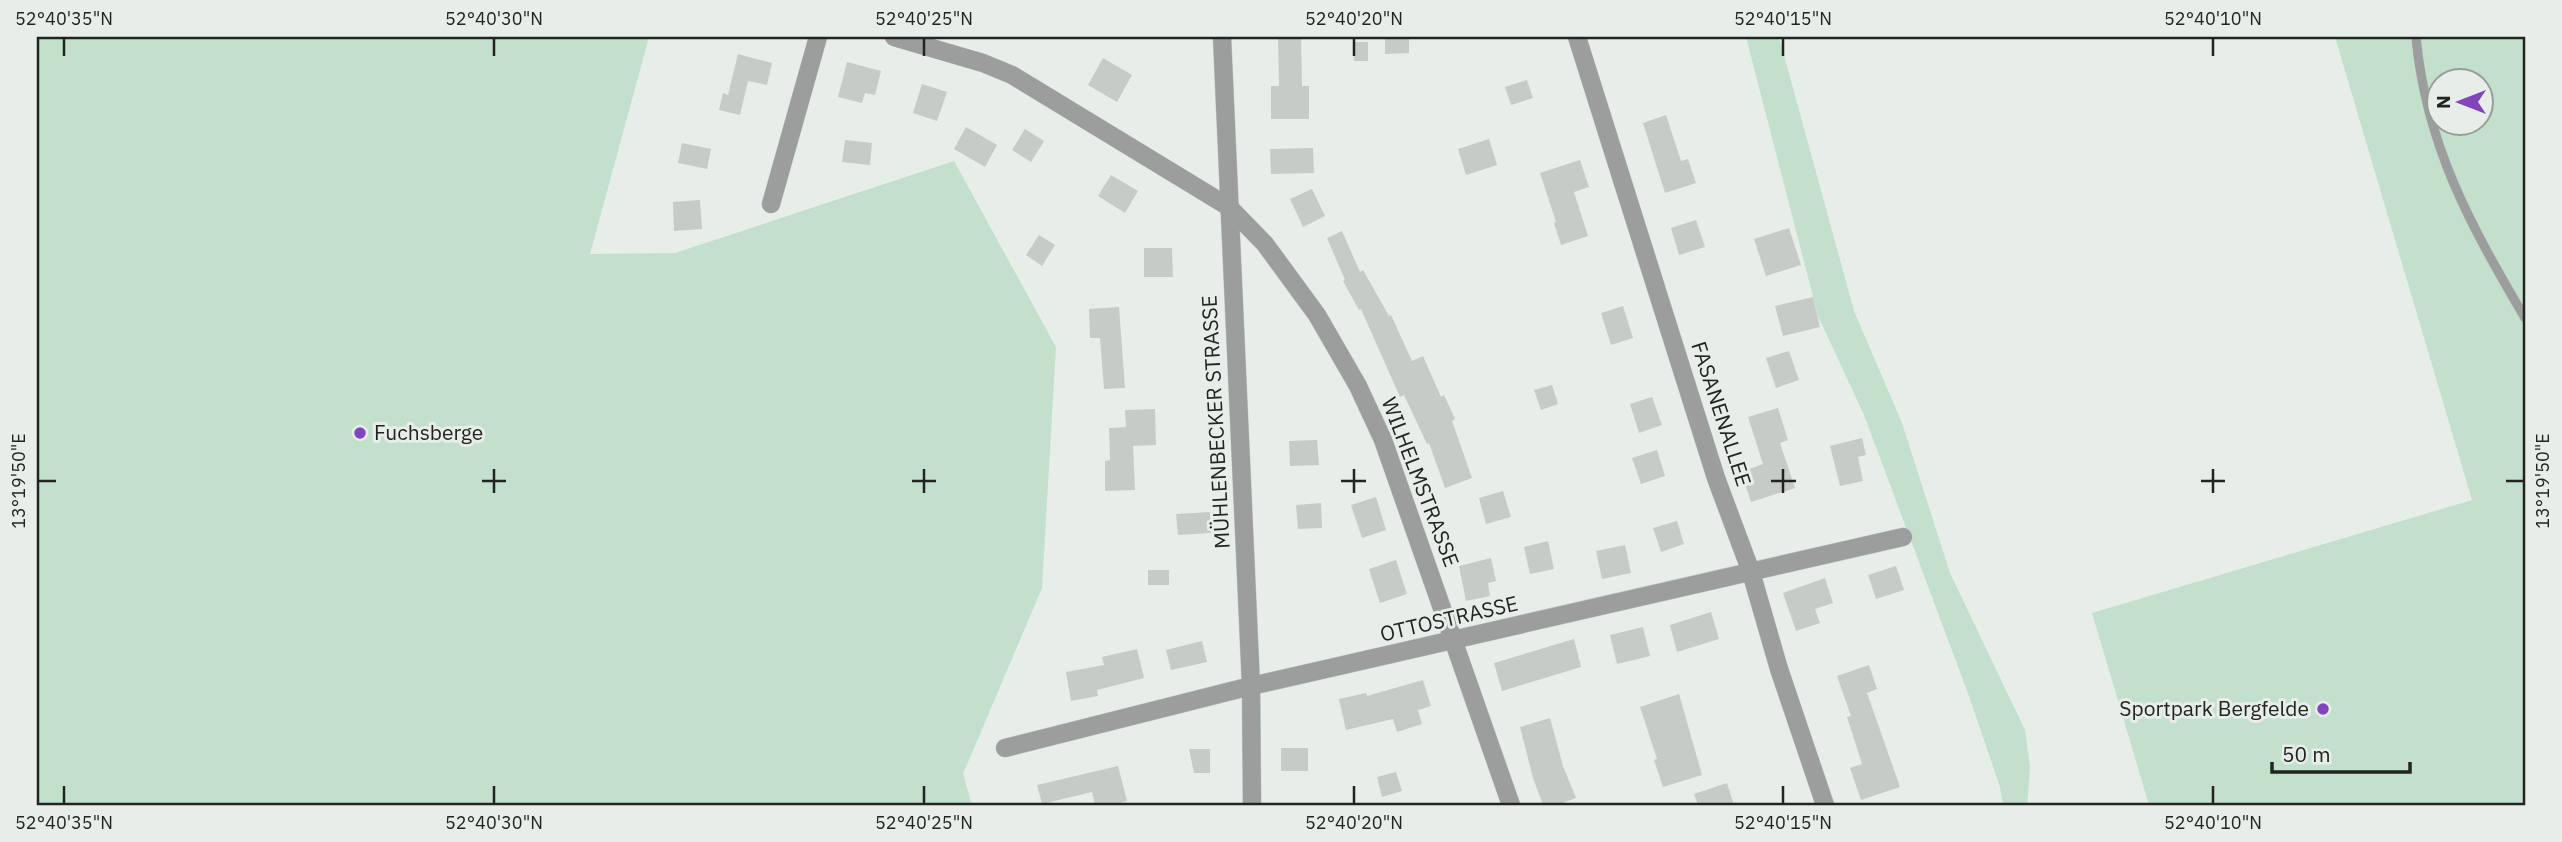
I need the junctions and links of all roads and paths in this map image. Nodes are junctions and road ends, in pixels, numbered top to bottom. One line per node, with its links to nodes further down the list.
1 (818, 37): 6 (street)
2 (894, 37): 7 (street, WILHELMSTRASSE)
3 (1222, 37): 7 (street, MÜHLENBECKER STRASSE)
4 (1577, 37): 10 (street, FASANENALLEE)
5 (2416, 37): 8 (lane)
6 (771, 204)
7 (1229, 207): 11 (street, WILHELMSTRASSE); 12 (street, MÜHLENBECKER STRASSE)
8 (2525, 318)
9 (1903, 537): 10 (street, OTTOSTRASSE)
10 (1751, 572): 11 (street, OTTOSTRASSE); 16 (street, FASANENALLEE)
11 (1453, 642): 12 (street, OTTOSTRASSE); 15 (street, WILHELMSTRASSE)
12 (1251, 686): 13 (street, OTTOSTRASSE); 14 (street, MÜHLENBECKER STRASSE)
13 (1005, 748)
14 (1252, 805)
15 (1511, 805)
16 (1825, 805)

